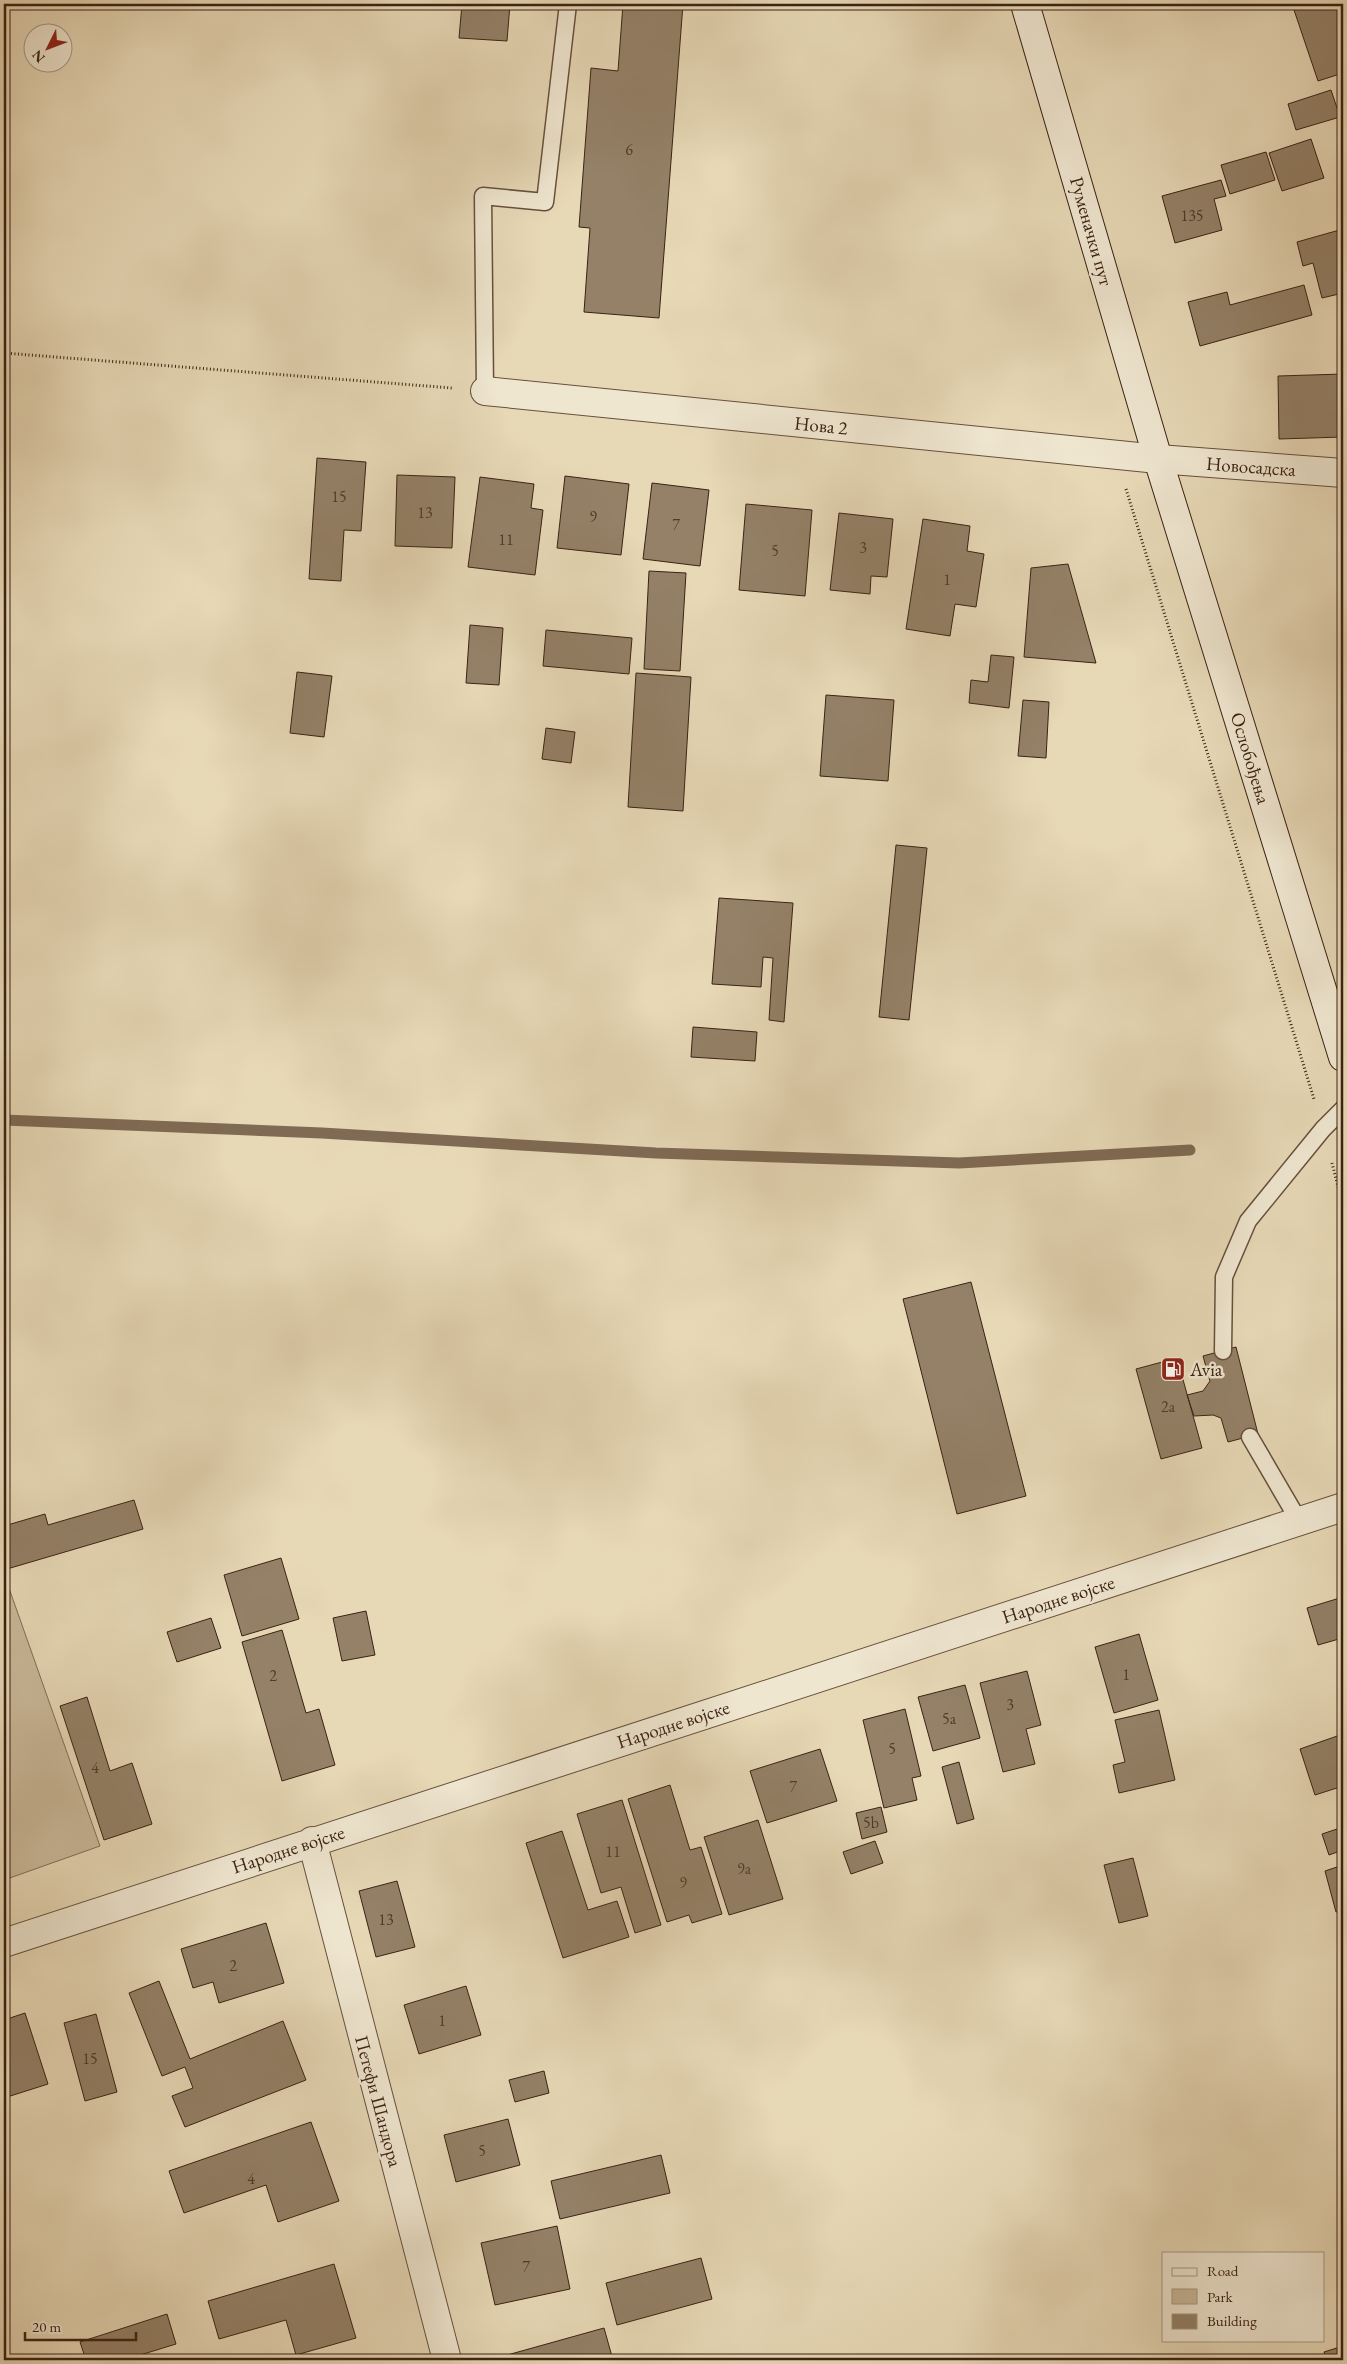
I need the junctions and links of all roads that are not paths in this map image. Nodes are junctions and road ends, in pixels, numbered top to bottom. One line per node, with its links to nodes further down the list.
1 (568, 4): 3 (lane)
2 (1025, 4): 4 (street, Руменачки пут)
3 (485, 391): 4 (street, Нова 2)
4 (1158, 460): 5 (street, Новосадска); 6 (street, Ослобођења)
5 (1343, 473)
6 (1337, 1018): 7 (street, Ослобођења)
7 (1343, 1057)
8 (1343, 1109): 9 (lane)
9 (1223, 1351)
10 (1250, 1437): 12 (lane)
11 (1343, 1507): 12 (street, Народне војске)
12 (1299, 1521): 13 (street, Народне војске)
13 (312, 1841): 14 (street, Народне војске); 15 (street, Петефи Шандора)
14 (4, 1943)
15 (447, 2360)

